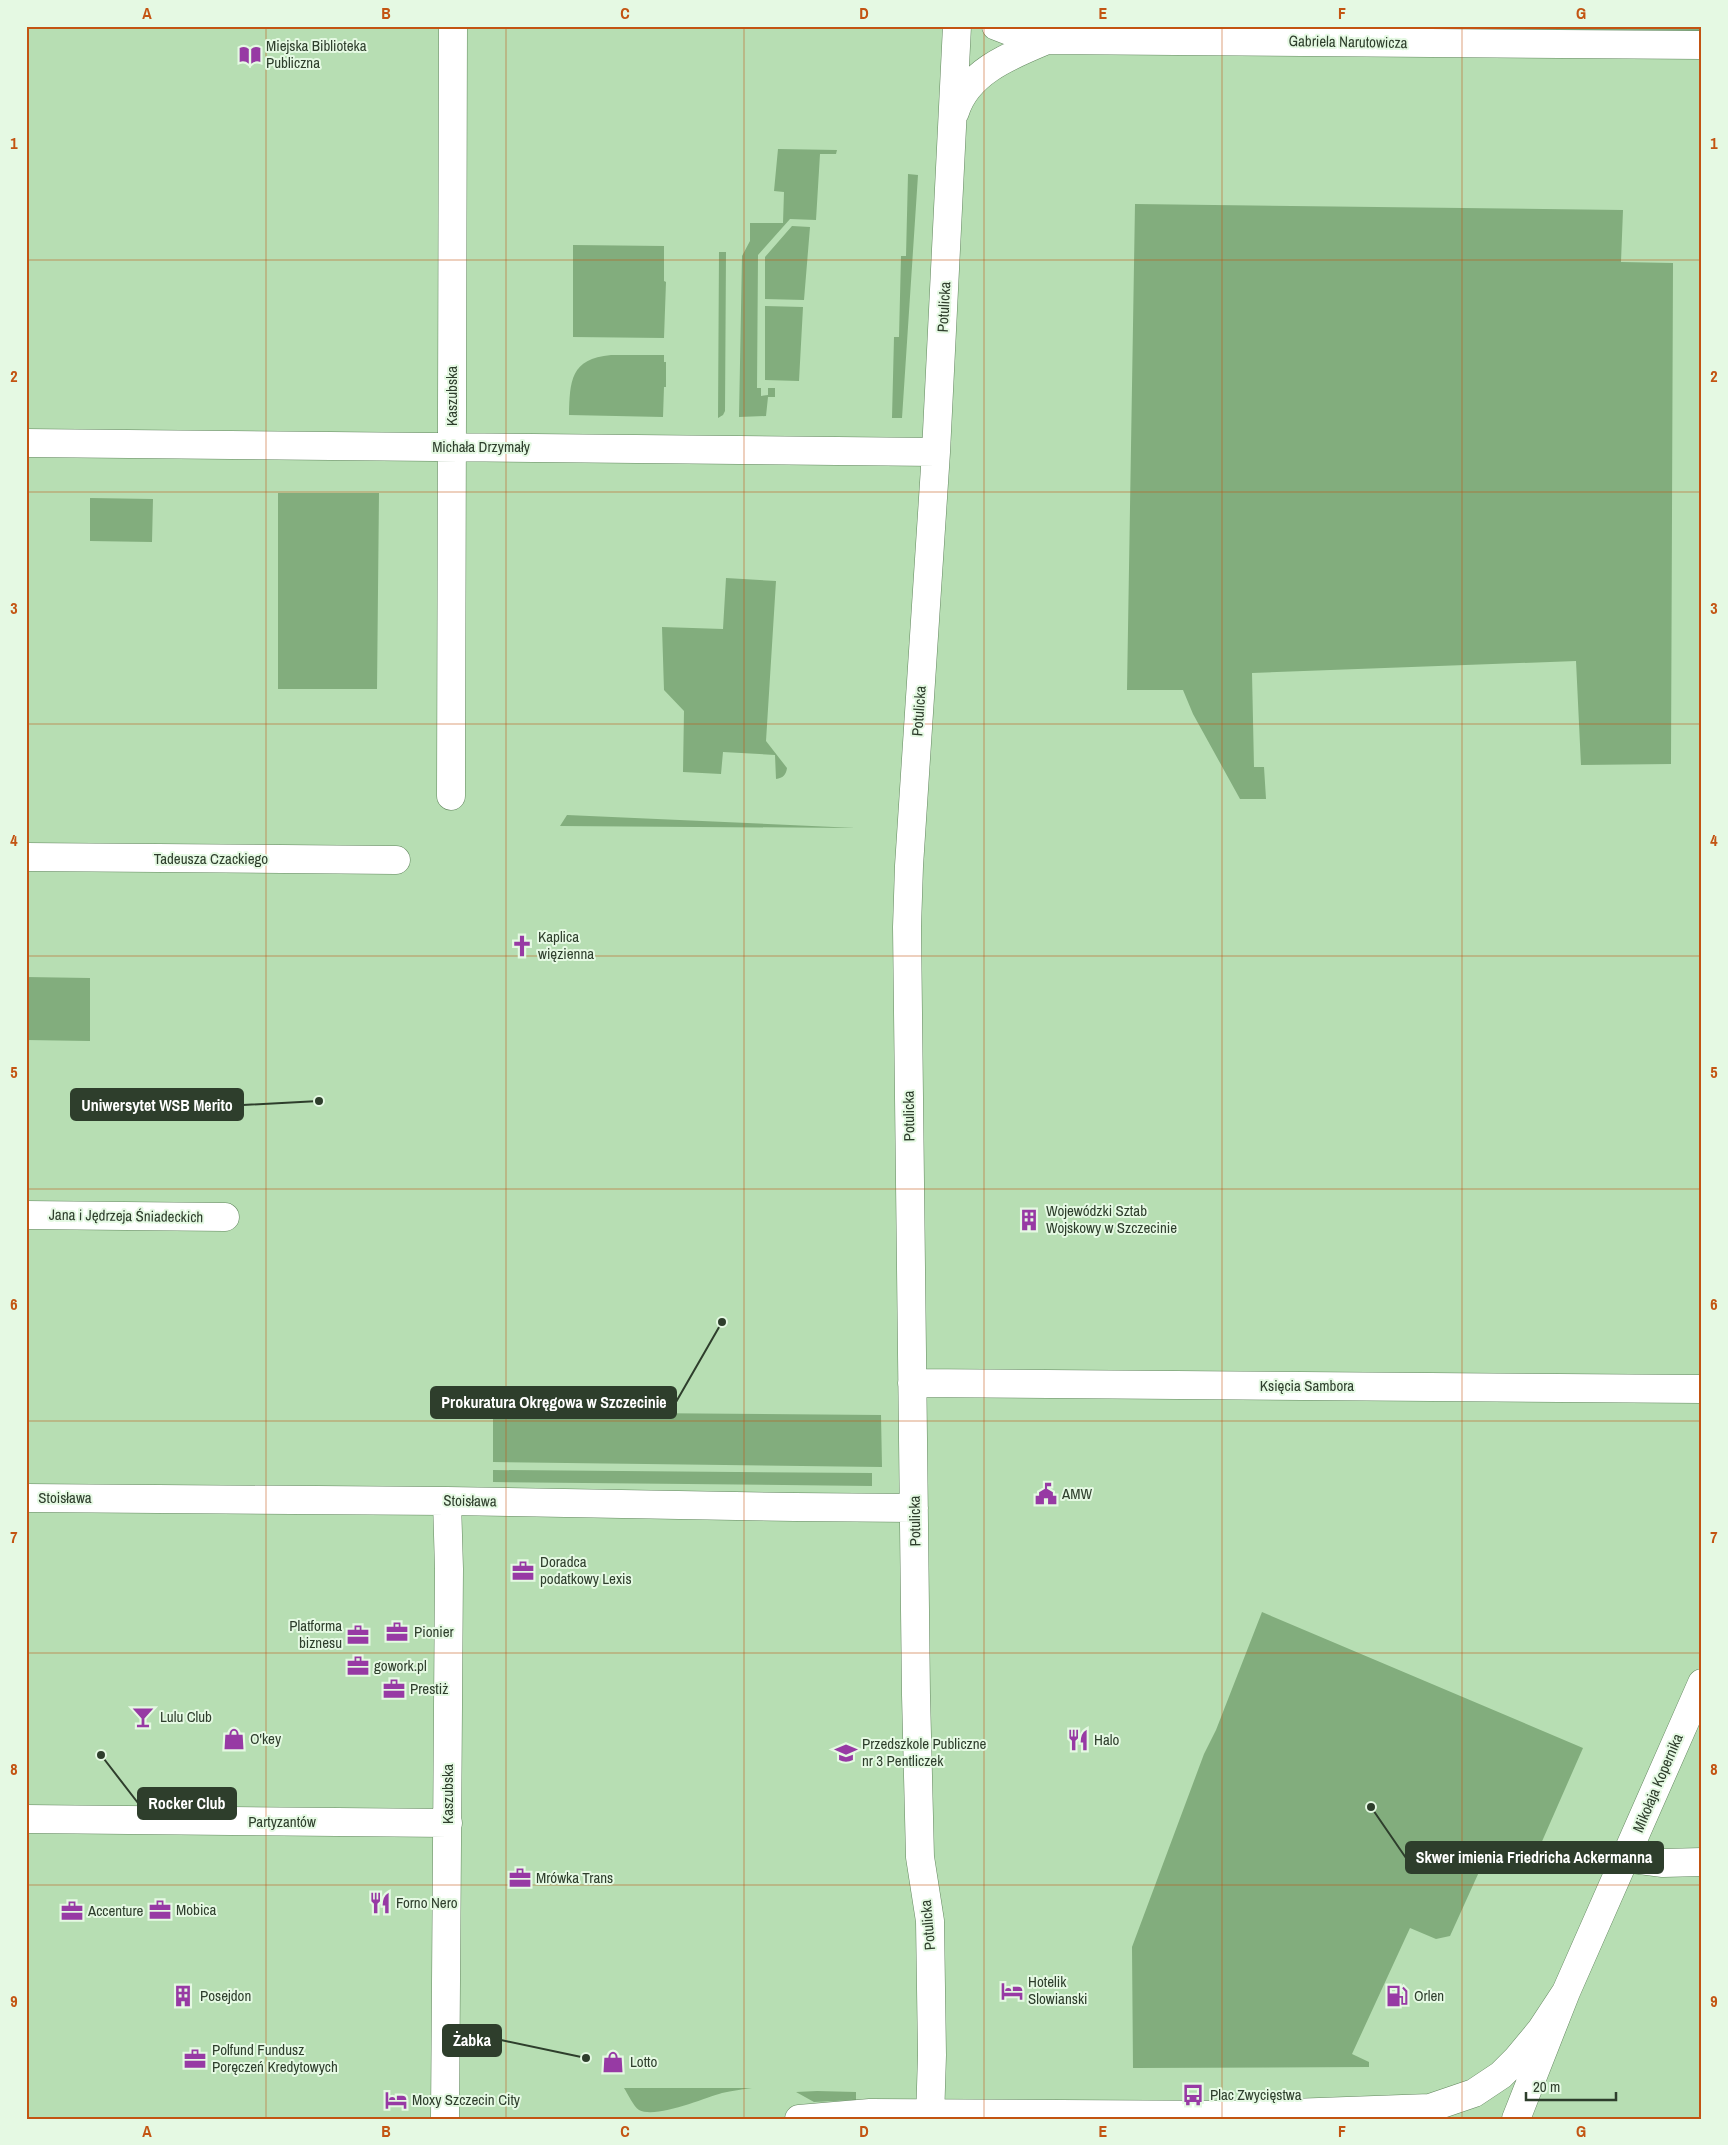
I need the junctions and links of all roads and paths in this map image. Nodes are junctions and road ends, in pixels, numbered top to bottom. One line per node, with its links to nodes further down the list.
1 (453, 26): 8 (street, Kaszubska)
2 (957, 26): 6 (street, Potulicka)
3 (996, 26): 4 (street, Gabriela Narutowicza)
4 (1047, 40): 5 (street, Gabriela Narutowicza); 6 (street, Potulicka)
5 (1702, 45)
6 (952, 118): 9 (street, Potulicka)
7 (26, 443): 8 (street, Michała Drzymały)
8 (452, 446): 9 (street, Michała Drzymały); 10 (street, Kaszubska)
9 (936, 452): 15 (street, Potulicka)
10 (451, 796)
11 (26, 857): 12 (street, Tadeusza Czackiego)
12 (396, 860)
13 (26, 1215): 14 (street, Jana i Jędrzeja Śniadeckich)
14 (225, 1217)
15 (912, 1383): 16 (street, Księcia Sambora); 19 (street, Potulicka)
16 (1702, 1389)
17 (26, 1498): 18 (street, Stoisława)
18 (447, 1501): 19 (street, Stoisława); 22 (street, Kaszubska)
19 (914, 1508): 27 (street, Potulicka)
20 (1702, 1683): 23 (street, Mikołaja Kopernika)
21 (26, 1820): 22 (street, Partyzantów)
22 (448, 1823): 28 (street, Kaszubska)
23 (1625, 1858): 24 (street); 25 (street, Mikołaja Kopernika)
24 (1702, 1862)
25 (1566, 1992): 26 (street); 31 (street)
26 (1234, 2115): 27 (street); 30 (street)
27 (930, 2116): 29 (street)
28 (445, 2119)
29 (799, 2119)
30 (1274, 2119)
31 (1516, 2119)

